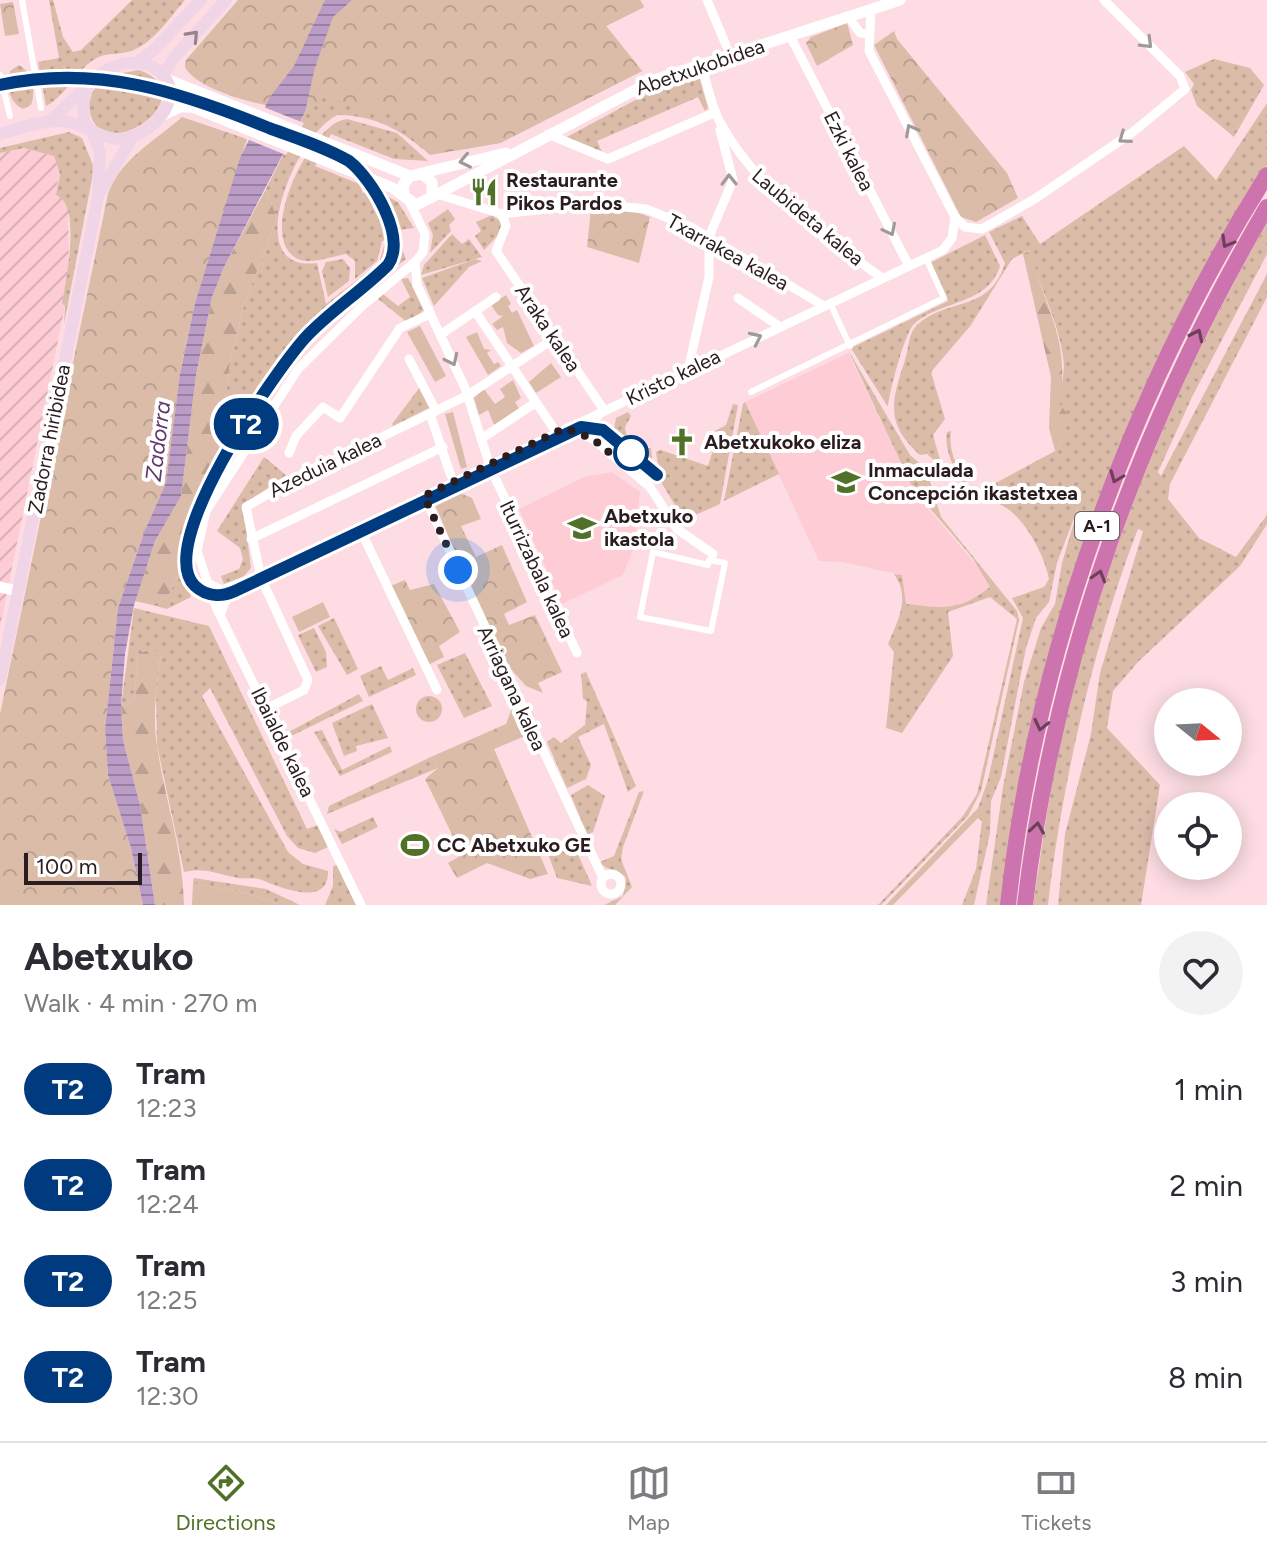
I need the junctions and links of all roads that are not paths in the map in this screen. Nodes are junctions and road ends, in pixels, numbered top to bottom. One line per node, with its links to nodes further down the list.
1 (22, 0): 17 (street)
2 (201, 0): 12 (main road)
3 (226, 0): 15 (main road, one-way to 3)
4 (707, 0): 11 (street)
5 (900, 0): 7 (street, Abetxukobidea)
6 (1104, 0): 34 (street, one-way to 34)
7 (871, 9): 8 (street, Abetxukobidea); 9 (street)
8 (848, 16): 9 (street); 10 (street, Abetxukobidea)
9 (868, 34): 34 (street, one-way to 9)
10 (790, 36): 13 (street, Abetxukobidea); 38 (street, Ezki kalea, one-way to 38)
11 (726, 45)
12 (135, 64): 15 (main road); 16 (main road)
13 (701, 64): 20 (street, Laubideta kalea); 24 (street, Abetxukobidea)
14 (0, 75): 18 (street)
15 (165, 77): 19 (main road); 27 (street)
16 (86, 87): 21 (main road); 22 (main road, Zadorra hiribidea)
17 (41, 108)
18 (10, 116)
19 (161, 116): 25 (main road, Zadorra hiribidea); 31 (street)
20 (717, 116): 24 (street); 35 (street, one-way to 20); 39 (street, Laubideta kalea)
21 (50, 121): 22 (main road); 23 (main road)
22 (89, 128): 25 (main road); 30 (main road, Zadorra hiribidea)
23 (0, 134)
24 (548, 134): 26 (street, Abetxukobidea)
25 (133, 136): 30 (main road, Zadorra hiribidea)
26 (514, 152): 27 (street, Abetxukobidea, one-way to 27); 29 (street, Abetxukobidea)
27 (414, 175): 29 (street); 31 (street)
28 (1267, 175): 81 (highway, A-1, one-way to 81)
29 (436, 196): 31 (street); 33 (street, Txarrakea kalea)
30 (98, 197): 72 (main road, Zadorra hiribidea)
31 (407, 200): 37 (street)
32 (1267, 207): 82 (highway, A-1, one-way to 32)
33 (502, 214): 35 (street, Txarrakea kalea); 47 (street, Araka kalea)
34 (955, 217): 36 (street, Kristo kalea)
35 (709, 237): 42 (street, Txarrakea kalea); 51 (street)
36 (926, 258): 38 (street, Kristo kalea); 48 (street)
37 (415, 262): 44 (street, Iturrizabala kalea); 69 (street, Ibaialde kalea)
38 (909, 266): 39 (street, Kristo kalea)
39 (882, 278): 42 (street, Kristo kalea)
40 (496, 297): 43 (street)
41 (738, 298): 45 (street)
42 (827, 305): 45 (street, Kristo kalea); 48 (street)
43 (475, 311): 46 (street); 50 (street)
44 (430, 314): 46 (street, Iturrizabala kalea); 61 (street)
45 (780, 327): 51 (street, Kristo kalea, one-way to 45)
46 (440, 335): 53 (street, Iturrizabala kalea, one-way to 53)
47 (555, 338): 50 (street, Azeduia kalea); 55 (street, Araka kalea)
48 (850, 346): 52 (street)
49 (409, 359): 56 (street)
50 (511, 366): 53 (street, Azeduia kalea); 54 (street)
51 (688, 370): 55 (street, Kristo kalea)
52 (751, 392)
53 (468, 395): 56 (street, Azeduia kalea); 58 (street, Iturrizabala kalea)
54 (535, 403): 57 (street); 58 (street)
55 (604, 410): 57 (street, Kristo kalea); 59 (street)
56 (433, 413): 60 (street); 66 (street, Azeduia kalea)
57 (561, 430): 59 (street); 62 (street, Kristo kalea)
58 (481, 439): 62 (street, Iturrizabala kalea)
59 (593, 439): 67 (street)
60 (443, 447): 63 (street); 66 (street)
61 (289, 453)
62 (489, 465): 64 (street, Kristo kalea); 75 (street, Iturrizabala kalea)
63 (451, 476)
64 (424, 496): 65 (street, Kristo kalea); 79 (street, Arriagana kalea)
65 (359, 527): 68 (street, Kristo kalea); 77 (street)
66 (251, 539): 68 (street, Azeduia kalea)
67 (713, 554)
68 (259, 574): 71 (street, Kristo kalea); 78 (street, Azeduia kalea)
69 (205, 580): 71 (street); 73 (street, Ibaialde kalea)
70 (0, 587): 72 (street)
71 (231, 588): 73 (street)
72 (18, 591): 76 (main road, Zadorra hiribidea)
73 (220, 615): 78 (street, Ibaialde kalea)
74 (714, 616): 74 (street)
75 (577, 653)
76 (0, 680)
77 (437, 690)
78 (266, 709): 80 (street, Ibaialde kalea)
79 (603, 878)
80 (361, 905)
81 (1008, 905)
82 (1025, 905)

